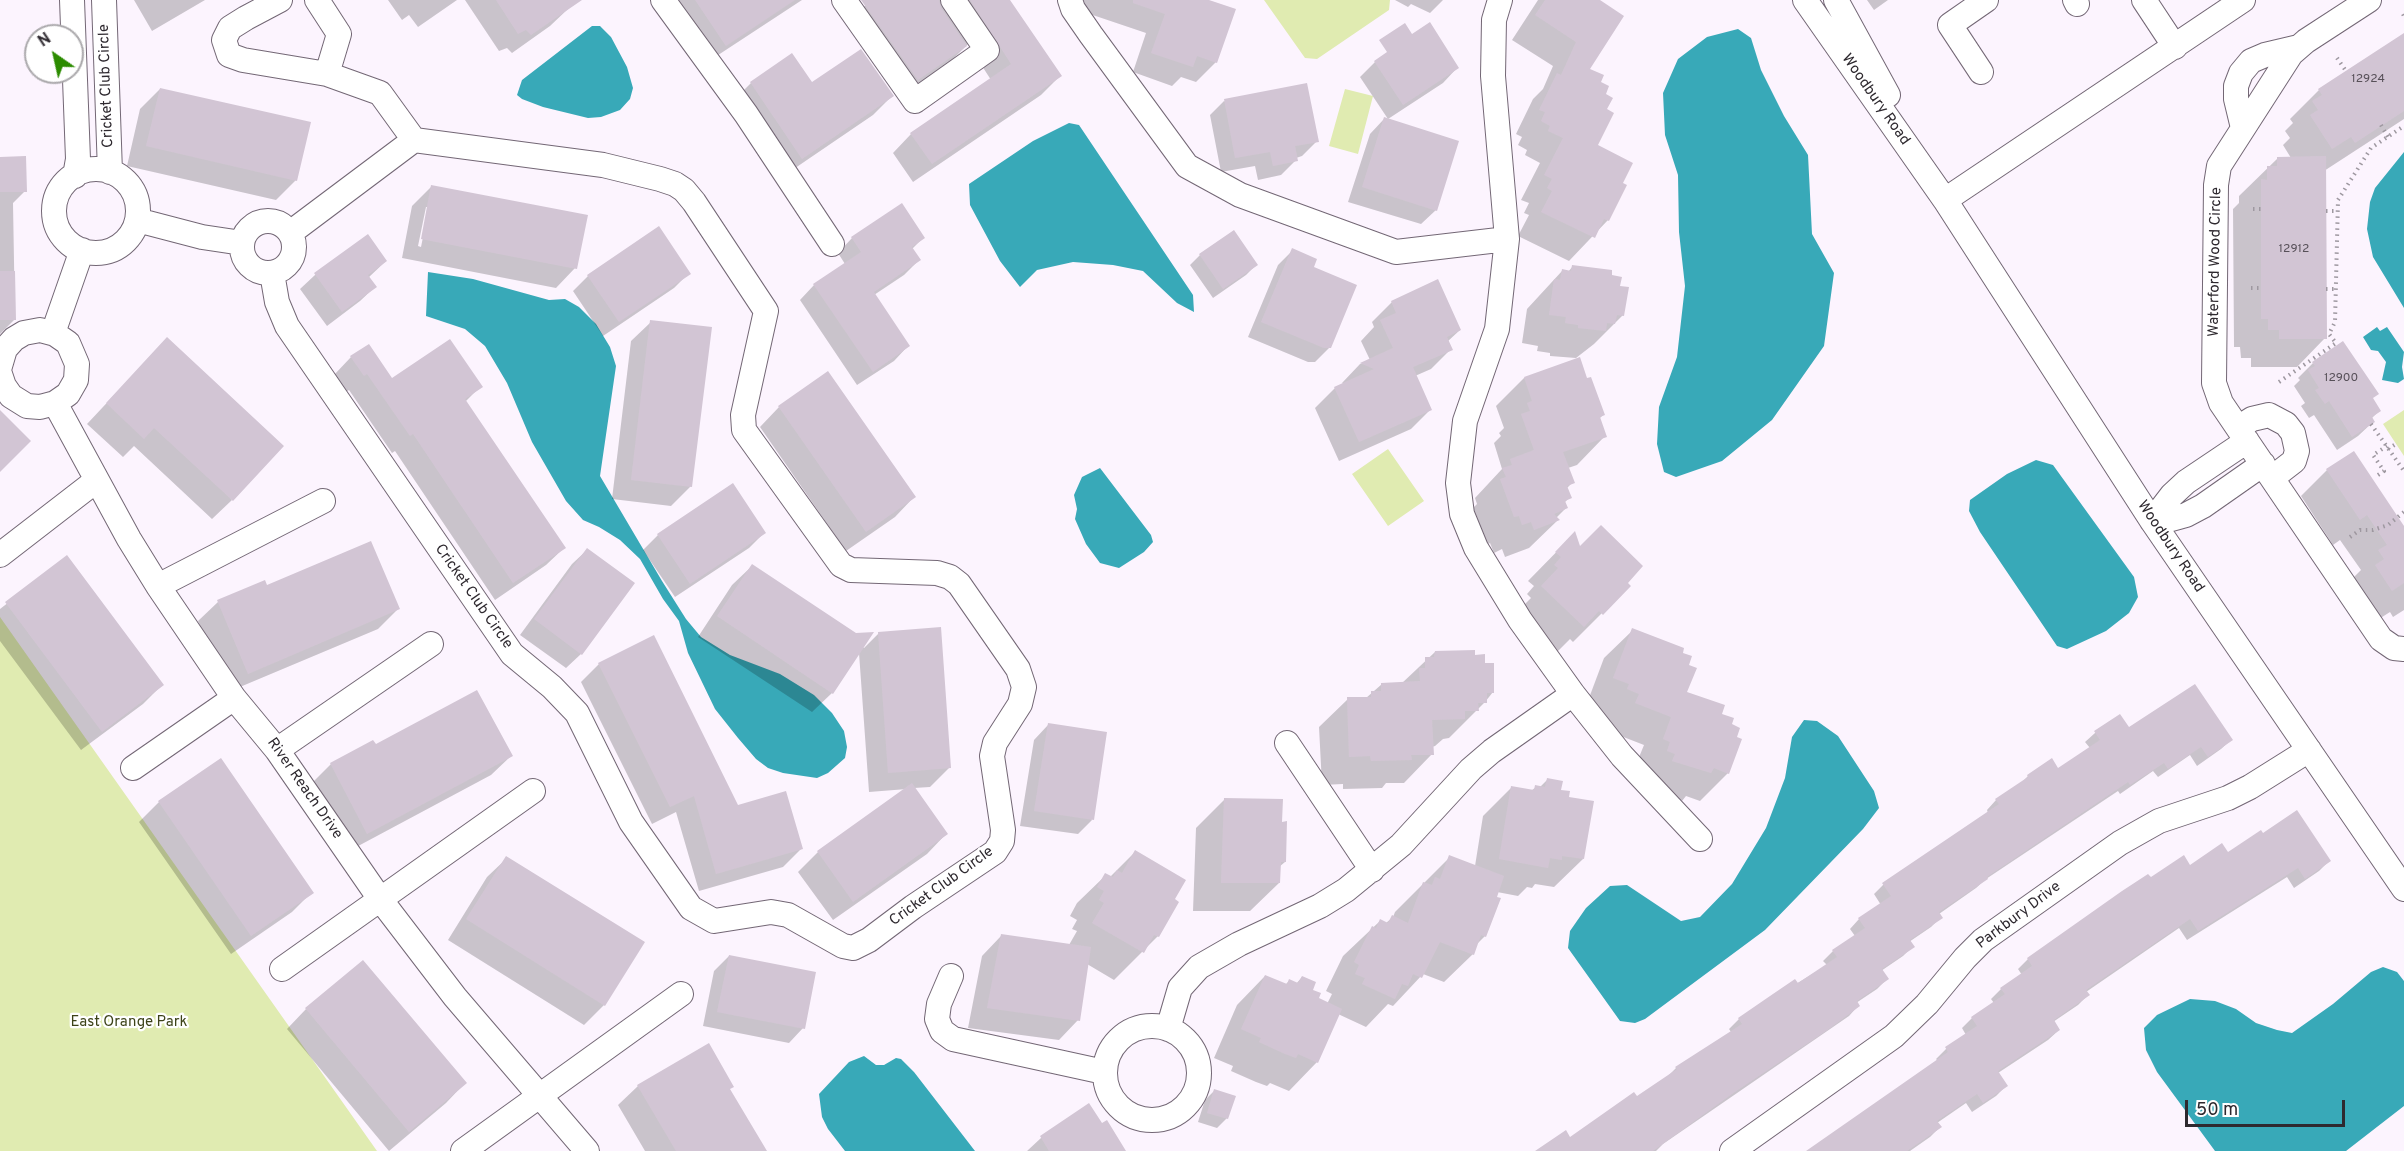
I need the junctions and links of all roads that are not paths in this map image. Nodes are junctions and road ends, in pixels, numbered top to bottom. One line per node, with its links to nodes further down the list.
1 (72, 0): 21 (street)
2 (104, 0): 20 (street, Cricket Club Circle)
3 (280, 0): 18 (street)
4 (317, 0): 18 (street)
5 (663, 0): 27 (street)
6 (844, 0): 7 (street)
7 (952, 0)
8 (1070, 0): 25 (street)
9 (1500, 0): 25 (street)
10 (1805, 0): 22 (street, Woodbury Road)
11 (1836, 0): 22 (street, Woodbury Road)
12 (1986, 0): 17 (street)
13 (2144, 0): 16 (street)
14 (2243, 0): 16 (street)
15 (2369, 0): 35 (street, Waterford Wood Circle)
16 (2175, 46): 22 (street)
17 (1981, 72)
18 (327, 74): 19 (street)
19 (414, 140): 24 (street); 29 (street, Cricket Club Circle)
20 (110, 172): 21 (street); 23 (street)
21 (75, 176): 28 (street)
22 (1945, 200): 39 (street, Woodbury Road)
23 (137, 220): 26 (street); 28 (street)
24 (290, 233): 26 (street); 29 (street)
25 (1507, 239): 44 (street)
26 (242, 243): 29 (street)
27 (832, 244)
28 (82, 250): 30 (street)
29 (272, 273)
30 (52, 333): 31 (street); 34 (street)
31 (0, 361): 32 (street)
32 (0, 366)
33 (0, 374): 34 (street)
34 (55, 403): 37 (street, River Reach Drive)
35 (2243, 434): 36 (street, Waterford Wood Circle); 36 (street); 39 (street)
36 (2268, 471): 39 (street); 43 (street, Waterford Wood Circle)
37 (97, 480): 40 (street); 41 (street, River Reach Drive)
38 (323, 501): 41 (street)
39 (2152, 521): 48 (street, Woodbury Road)
40 (0, 555)
41 (158, 586): 45 (street, River Reach Drive)
42 (431, 644): 47 (street)
43 (2404, 649)
44 (1574, 694): 51 (street); 52 (street)
45 (234, 698): 47 (street, River Reach Drive); 49 (street)
46 (1287, 743): 52 (street)
47 (277, 750): 54 (street, River Reach Drive)
48 (2309, 750): 53 (street, Woodbury Road); 63 (street, Parkbury Drive)
49 (133, 768)
50 (533, 791): 54 (street)
51 (1700, 839)
52 (1372, 870): 58 (street)
53 (2404, 889)
54 (380, 899): 55 (street); 60 (street, River Reach Drive)
55 (282, 969)
56 (951, 975): 59 (street)
57 (681, 994): 60 (street)
58 (1168, 1029): 59 (street); 59 (street)
59 (1104, 1072)
60 (539, 1096): 61 (street); 62 (street, River Reach Drive)
61 (463, 1151)
62 (587, 1151)
63 (1732, 1151)

